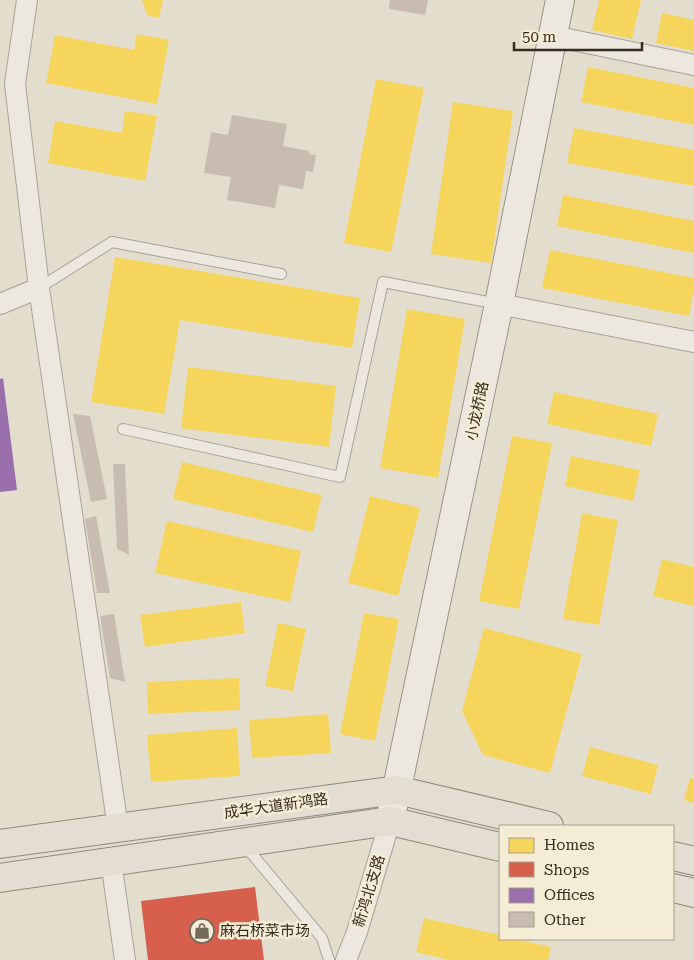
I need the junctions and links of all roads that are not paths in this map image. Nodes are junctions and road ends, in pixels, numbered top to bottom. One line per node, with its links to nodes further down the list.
1 (27, 0): 6 (street)
2 (560, 0): 3 (street, 小龙桥路)
3 (553, 36): 4 (street); 8 (street, 小龙桥路)
4 (694, 65)
5 (281, 274): 6 (lane)
6 (39, 288): 7 (street); 14 (street)
7 (0, 304)
8 (499, 304): 9 (street); 10 (lane); 11 (street, 小龙桥路)
9 (694, 342)
10 (123, 429)
11 (397, 790): 12 (street, 小龙桥路); 13 (main road, 成华大道新鸿路); 14 (main road, 成华大道新鸿路)
12 (390, 821): 15 (main road, 成华大道新鸿路); 17 (main road, 成华大道新鸿路); 26 (street, 新鸿北支路)
13 (545, 825)
14 (118, 828): 16 (main road, 成华大道新鸿路)
15 (232, 843): 19 (main road, 成华大道新鸿路); 25 (lane)
16 (0, 844)
17 (499, 847)
18 (674, 856): 20 (main road)
19 (111, 861): 21 (main road, 成华大道新鸿路); 24 (street)
20 (694, 861)
21 (0, 878)
22 (674, 888): 23 (main road)
23 (694, 893)
24 (125, 960)
25 (328, 960)
26 (346, 960)

